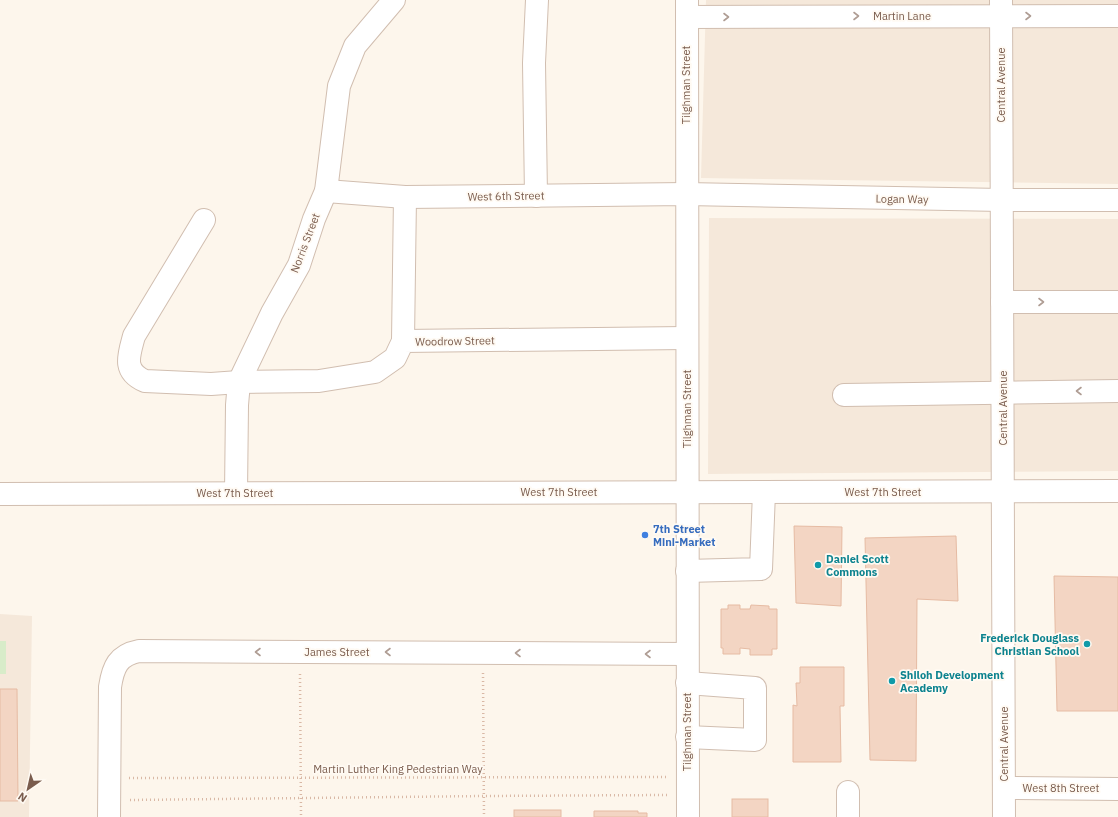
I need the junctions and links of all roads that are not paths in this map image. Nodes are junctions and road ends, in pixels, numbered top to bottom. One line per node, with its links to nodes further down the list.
1 (394, 0): 6 (street, Norris Street)
2 (536, 0): 8 (street)
3 (1001, 8): 4 (street, Martin Lane, one-way to 3); 5 (street, Martin Lane, one-way to 5); 10 (street, Central Avenue)
4 (687, 9): 7 (street, Tilghman Street)
5 (1118, 16)
6 (326, 191): 9 (street, West 6th Street); 17 (street, Norris Street)
7 (686, 194): 8 (street, West 6th Street); 10 (street, Logan Way); 15 (street, Tilghman Street)
8 (536, 196): 9 (street, West 6th Street)
9 (405, 197): 16 (street)
10 (1002, 200): 11 (street, Logan Way); 13 (street, Central Avenue)
11 (1118, 200)
12 (204, 220): 17 (street, Woodrow Street)
13 (1002, 302): 14 (street, one-way to 14); 19 (street, Central Avenue)
14 (1118, 302)
15 (686, 338): 16 (street, Woodrow Street); 23 (street, Tilghman Street)
16 (403, 342): 17 (street, Woodrow Street)
17 (239, 382): 25 (street, Norris Street)
18 (1118, 391): 19 (street, one-way to 19)
19 (1002, 392): 20 (street); 21 (street, Central Avenue)
20 (844, 394)
21 (1003, 491): 22 (street, West 7th Street); 24 (street, West 7th Street); 31 (street, Central Avenue)
22 (1118, 491)
23 (687, 492): 24 (street, West 7th Street); 25 (street, West 7th Street); 27 (street, Tilghman Street)
24 (764, 492): 27 (street)
25 (236, 493): 26 (street, West 7th Street)
26 (0, 494)
27 (687, 571): 28 (street, Tilghman Street)
28 (687, 654): 29 (street, Tilghman Street); 34 (street, James Street, one-way to 34)
29 (687, 683): 30 (street, Tilghman Street); 30 (street)
30 (687, 737): 35 (street, Tilghman Street)
31 (1004, 788): 32 (street, West 8th Street); 37 (street, Central Avenue)
32 (1118, 789)
33 (848, 792): 36 (street)
34 (109, 796)
35 (688, 817)
36 (848, 817)
37 (1004, 817)

